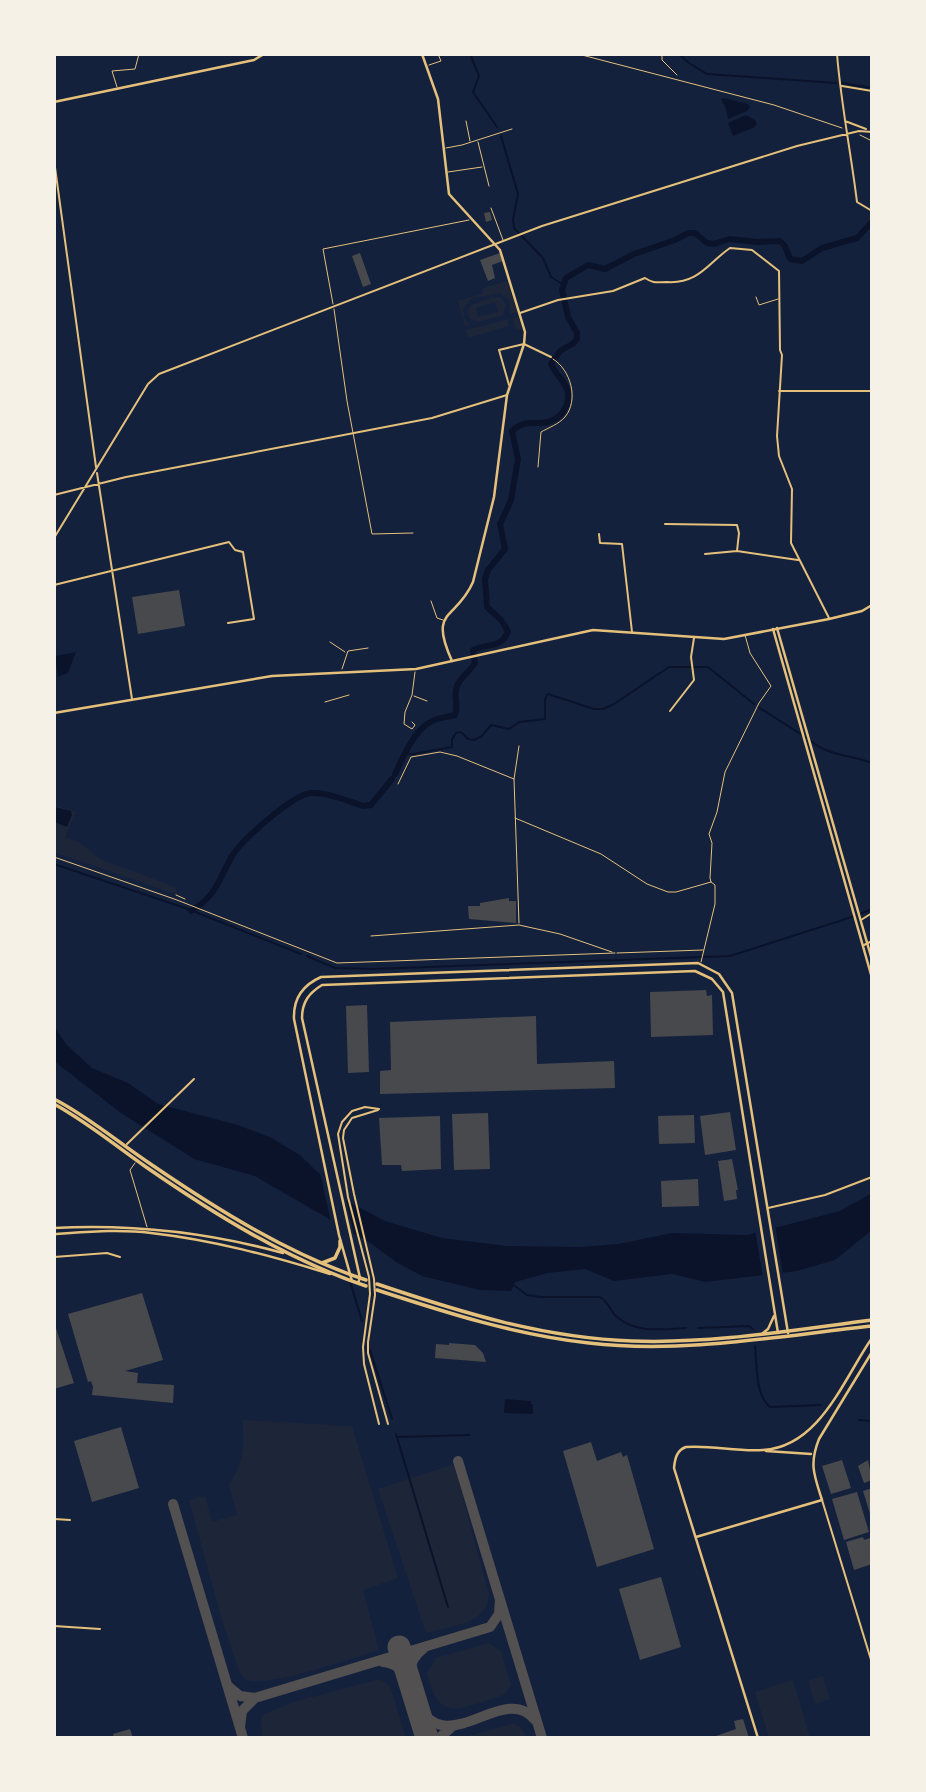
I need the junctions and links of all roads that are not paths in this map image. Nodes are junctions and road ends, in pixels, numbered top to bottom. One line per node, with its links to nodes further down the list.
1 (134, 54): 7 (lane)
2 (264, 54): 11 (street)
3 (422, 54): 8 (street)
4 (439, 54): 8 (lane)
5 (662, 54): 9 (lane)
6 (837, 54): 10 (street)
7 (139, 55): 11 (lane)
8 (427, 66): 21 (street)
9 (677, 75)
10 (840, 85): 12 (street); 15 (street)
11 (117, 89): 13 (street)
12 (872, 91)
13 (54, 102)
14 (466, 121): 20 (lane)
15 (844, 121): 17 (street); 18 (street)
16 (512, 129): 19 (lane)
17 (872, 132): 18 (street)
18 (846, 135): 27 (street); 29 (street)
19 (478, 140): 20 (lane); 23 (lane)
20 (470, 143): 21 (lane)
21 (444, 148): 24 (street)
22 (54, 160): 43 (street)
23 (484, 166): 24 (lane); 25 (lane)
24 (446, 172): 28 (street)
25 (489, 186)
26 (491, 208): 29 (lane)
27 (872, 211)
28 (471, 219): 30 (street); 33 (lane)
29 (503, 242): 30 (street)
30 (496, 244): 33 (street); 34 (street)
31 (756, 297): 32 (lane)
32 (780, 299): 34 (street); 38 (street)
33 (334, 307): 41 (lane); 43 (street)
34 (519, 313): 35 (street)
35 (524, 344): 36 (street); 37 (street); 37 (street)
36 (551, 357): 42 (lane)
37 (509, 386): 40 (street)
38 (779, 391): 39 (street); 53 (street)
39 (872, 391)
40 (507, 395): 41 (street); 59 (street)
41 (354, 434): 44 (street); 48 (lane)
42 (538, 467)
43 (96, 470): 44 (street); 45 (street)
44 (98, 486): 45 (street); 54 (street)
45 (84, 489): 46 (street); 50 (street)
46 (54, 495)
47 (665, 524): 51 (street)
48 (413, 533)
49 (599, 534): 62 (street)
50 (54, 538)
51 (737, 551): 52 (street); 53 (street)
52 (705, 554)
53 (799, 561): 58 (street)
54 (111, 572): 55 (street); 60 (street); 73 (street)
55 (54, 585)
56 (431, 601): 59 (lane)
57 (872, 605): 58 (street)
58 (829, 619): 61 (street)
59 (443, 620): 68 (street)
60 (228, 623)
61 (775, 629): 63 (street); 86 (street)
62 (633, 633): 64 (street); 68 (street)
63 (745, 635): 64 (street); 84 (lane)
64 (694, 638): 76 (street)
65 (330, 642): 67 (lane)
66 (368, 648): 67 (lane)
67 (347, 652): 70 (lane)
68 (452, 661): 69 (street)
69 (416, 669): 70 (street); 72 (lane)
70 (342, 672): 73 (street)
71 (349, 695): 75 (lane)
72 (412, 695): 74 (lane); 78 (lane)
73 (132, 700): 77 (street)
74 (427, 701)
75 (325, 702)
76 (670, 711)
77 (54, 713)
78 (412, 722)
79 (519, 746): 80 (lane)
80 (514, 779): 81 (lane); 82 (lane)
81 (398, 784)
82 (515, 818): 84 (lane); 87 (lane)
83 (54, 856): 92 (lane)
84 (711, 882): 91 (lane)
85 (872, 914): 86 (street)
86 (858, 922): 90 (street)
87 (519, 925): 88 (lane); 92 (lane)
88 (371, 936)
89 (872, 941): 90 (street)
90 (865, 944): 93 (street); 95 (street)
91 (703, 950): 92 (lane); 94 (lane)
92 (615, 954)
93 (872, 960)
94 (701, 964): 101 (street); 105 (street)
95 (872, 978)
96 (194, 1079): 98 (street)
97 (54, 1101): 98 (main road); 99 (main road)
98 (125, 1146): 109 (main road)
99 (139, 1162): 103 (lane); 107 (main road)
100 (872, 1177): 101 (street)
101 (768, 1210): 118 (street)
102 (54, 1228): 103 (street)
103 (148, 1230): 104 (street); 107 (street); 110 (street)
104 (54, 1234)
105 (340, 1241): 109 (main road); 110 (street)
106 (54, 1257): 108 (street)
107 (298, 1257): 110 (main road)
108 (120, 1258)
109 (321, 1263): 110 (main road)
110 (347, 1276): 112 (main road); 112 (main road)
111 (366, 1280): 112 (main road)
112 (359, 1281): 113 (main road); 114 (street)
113 (366, 1286)
114 (774, 1310): 117 (street); 119 (street)
115 (872, 1320): 118 (main road)
116 (872, 1326): 120 (main road)
117 (778, 1331): 118 (main road); 119 (main road); 121 (street)
118 (787, 1331): 120 (street)
119 (763, 1333): 121 (main road)
120 (788, 1336): 121 (main road)
121 (778, 1338)
122 (872, 1338): 126 (street)
123 (872, 1352): 127 (street)
124 (379, 1424): 125 (street)
125 (388, 1424)
126 (762, 1450): 127 (street); 131 (street)
127 (813, 1454): 128 (street)
128 (822, 1500): 131 (street); 134 (street)
129 (54, 1519): 130 (street)
130 (70, 1520)
131 (695, 1537): 135 (street)
132 (54, 1626): 133 (street)
133 (100, 1629)
134 (872, 1663)
135 (758, 1738)

